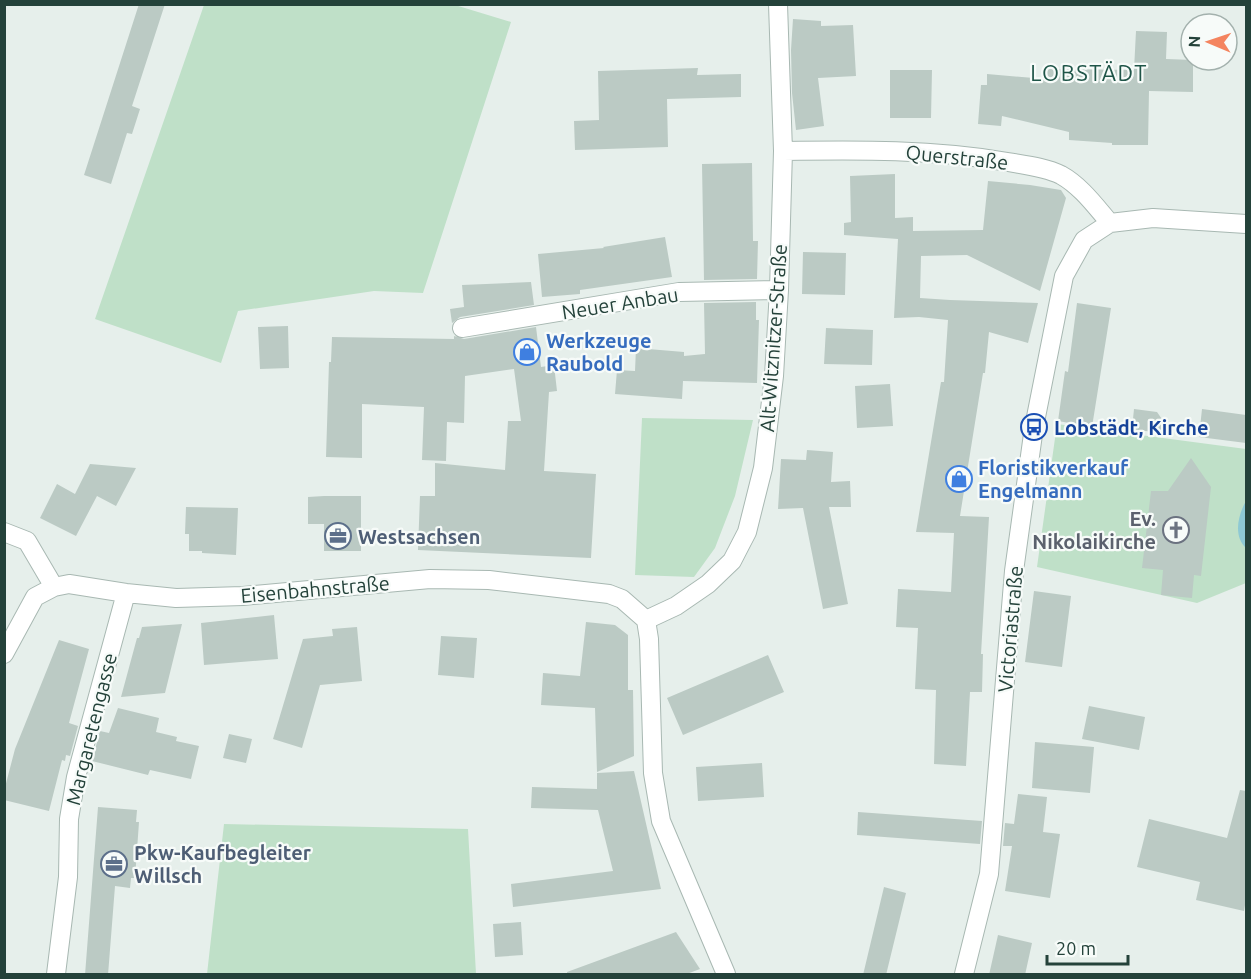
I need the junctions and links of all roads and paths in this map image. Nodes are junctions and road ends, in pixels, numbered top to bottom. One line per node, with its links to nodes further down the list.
1 (778, 4): 2 (street, Alt-Witznitzer-Straße)
2 (783, 151): 3 (street, Querstraße); 5 (street, Alt-Witznitzer-Straße)
3 (1110, 223): 4 (street, Victoriastraße); 14 (street, Victoriastraße)
4 (1246, 224)
5 (779, 290): 6 (street, Neuer Anbau); 10 (street, Alt-Witznitzer-Straße)
6 (462, 328)
7 (4, 532): 8 (street)
8 (54, 587): 9 (street, Eisenbahnstraße); 11 (street)
9 (126, 593): 10 (street, Eisenbahnstraße); 12 (street, Margaretengasse)
10 (646, 620): 13 (street)
11 (4, 654)
12 (56, 975)
13 (726, 975)
14 (964, 975)

